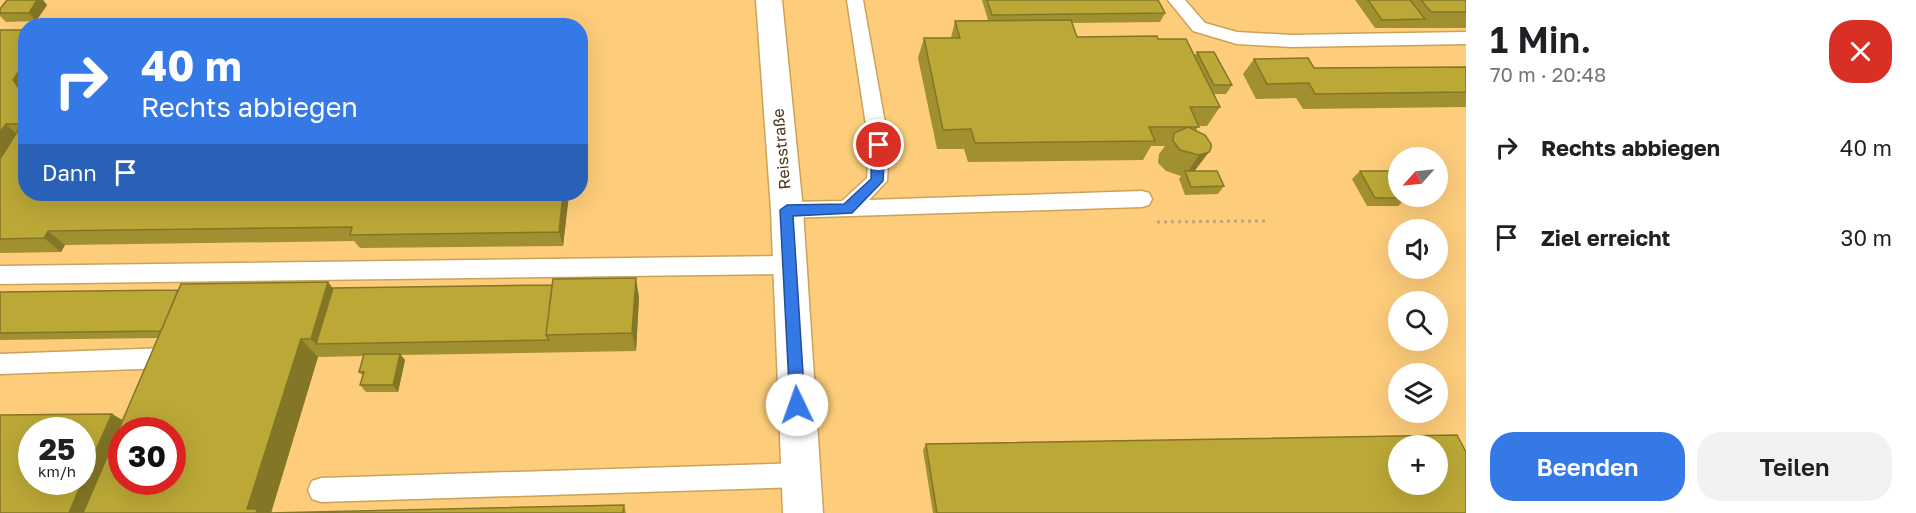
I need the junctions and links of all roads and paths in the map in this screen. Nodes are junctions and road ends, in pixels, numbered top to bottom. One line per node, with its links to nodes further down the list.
1 (769, 0): 7 (street, Reisstraße)
2 (855, 0): 6 (lane)
3 (1176, 0): 4 (lane)
4 (1466, 38)
5 (1142, 200): 6 (lane)
6 (847, 209): 7 (lane)
7 (787, 210): 8 (street, Reisstraße)
8 (790, 265): 9 (lane); 12 (street, Reisstraße)
9 (0, 275)
10 (167, 358): 11 (lane)
11 (0, 364)
12 (801, 475): 13 (lane); 14 (street, Reisstraße)
13 (321, 490)
14 (803, 513)

